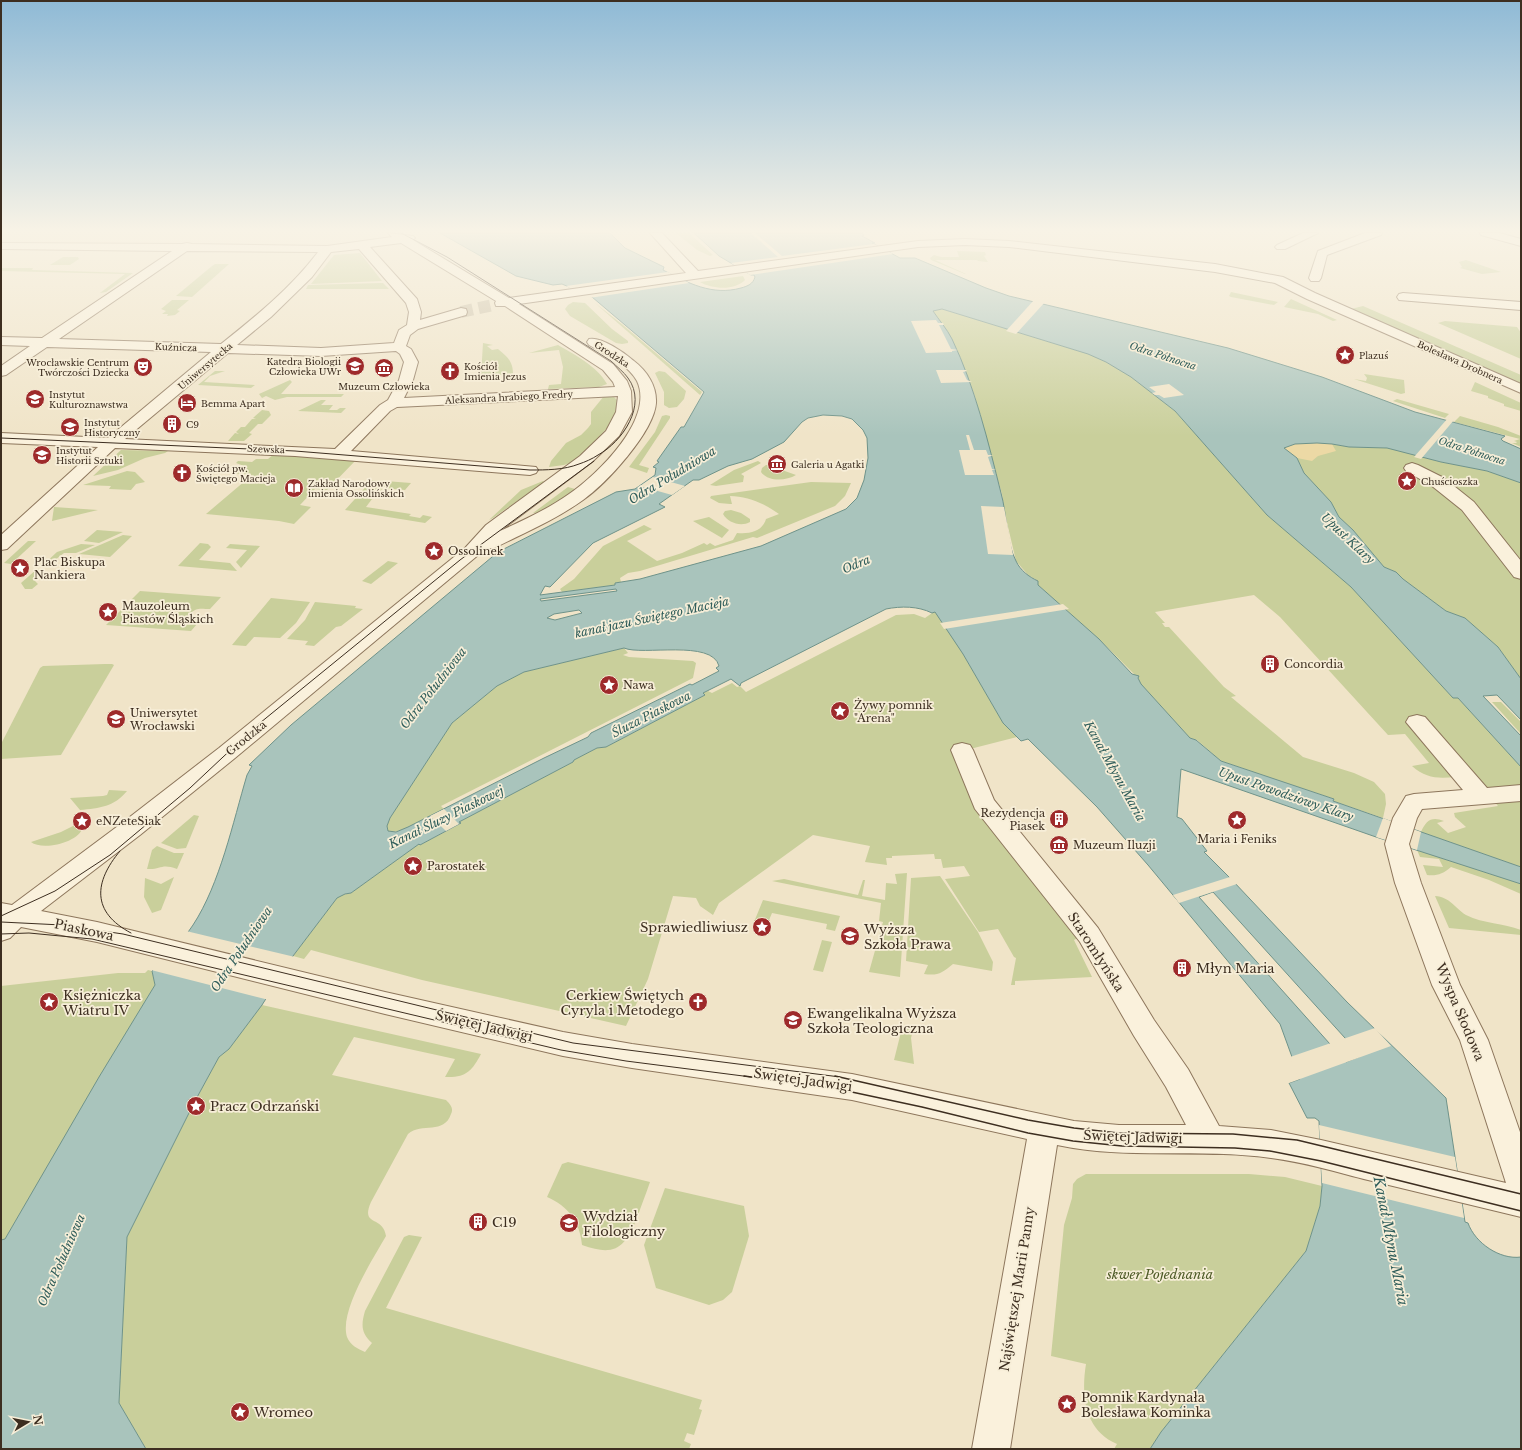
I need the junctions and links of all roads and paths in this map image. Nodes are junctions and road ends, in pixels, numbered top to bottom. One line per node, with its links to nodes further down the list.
1 (106, 301): 14 (street)
2 (280, 301): 16 (street, Uniwersytecka)
3 (411, 301): 12 (street)
4 (501, 301): 9 (street)
5 (516, 301): 19 (street, Grodzka)
6 (525, 301): 27 (street, Grodzka)
7 (1322, 301): 18 (street, Bolesława Drobnera)
8 (1451, 301): 10 (street)
9 (493, 305)
10 (1521, 306)
11 (461, 312): 12 (street)
12 (413, 326): 15 (street)
13 (1, 341): 14 (street, Kuźnicza)
14 (46, 342): 16 (street, Kuźnicza); 17 (street)
15 (399, 347): 16 (street, Kuźnicza); 20 (street)
16 (225, 348): 22 (street, Uniwersytecka)
17 (1, 372)
18 (1521, 389)
19 (624, 391): 20 (street, Aleksandra hrabiego Fredry); 27 (street, Grodzka)
20 (394, 403): 23 (street)
21 (1, 438): 22 (street, Szewska)
22 (112, 444): 23 (street, Szewska); 26 (street)
23 (339, 454): 25 (street, Szewska)
24 (1412, 468): 28 (street)
25 (530, 470)
26 (1, 545)
27 (471, 552): 33 (street, Grodzka)
28 (1521, 573)
29 (1417, 722): 32 (street)
30 (962, 750): 36 (street, Staromłyńska)
31 (1521, 793): 32 (street)
32 (1482, 797): 37 (street, Wyspa Słodowa)
33 (6, 920): 34 (street, Piaskowa)
34 (289, 980): 35 (street, Świętej Jadwigi)
35 (1044, 1129): 36 (street, Świętej Jadwigi); 39 (street, Najświętszej Marii Panny)
36 (1210, 1140): 38 (street, Świętej Jadwigi)
37 (1521, 1181)
38 (1521, 1202)
39 (991, 1449)

